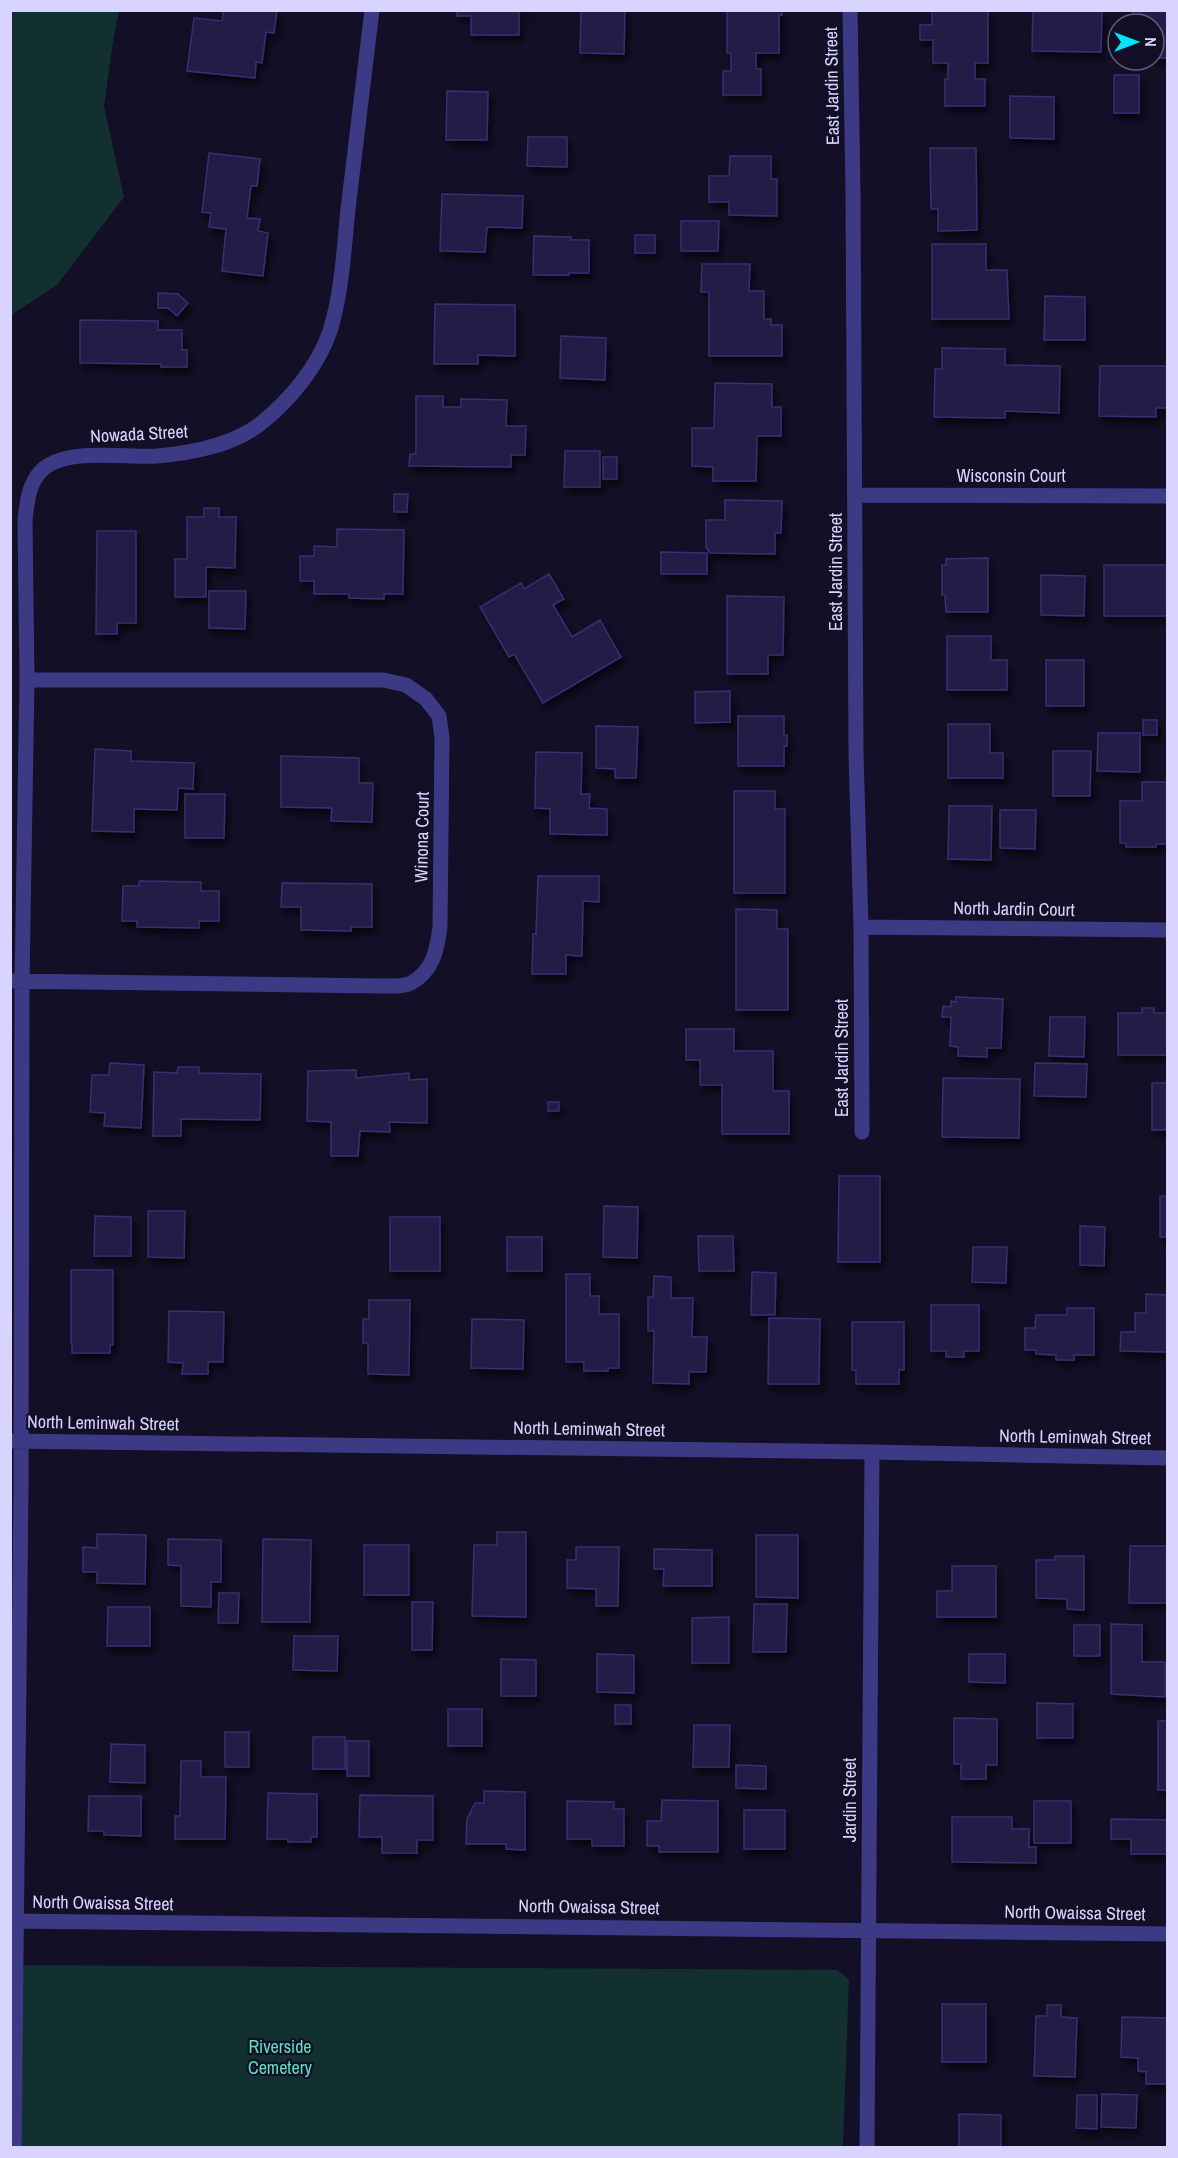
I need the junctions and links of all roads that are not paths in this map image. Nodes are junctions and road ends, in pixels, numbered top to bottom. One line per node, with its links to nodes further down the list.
1 (372, 10): 5 (street, Nowada Street)
2 (850, 10): 3 (street, East Jardin Street)
3 (855, 495): 4 (street, Wisconsin Court); 6 (street, East Jardin Street)
4 (1167, 496)
5 (27, 680): 8 (street, Nowada Street); 8 (street, Winona Court)
6 (861, 927): 7 (street, North Jardin Court); 9 (street, East Jardin Street)
7 (1167, 930)
8 (16, 981): 10 (street, Nowada Street)
9 (862, 1132)
10 (16, 1442): 11 (street, North Leminwah Street); 13 (street, Nowada Street)
11 (872, 1452): 12 (street, North Leminwah Street); 14 (street, Jardin Street)
12 (1167, 1458)
13 (14, 1921): 14 (street, North Owaissa Street); 16 (street, Nowada Street)
14 (869, 1929): 15 (street, North Owaissa Street); 17 (street, Jardin Street)
15 (1167, 1934)
16 (13, 2141)
17 (867, 2148)

